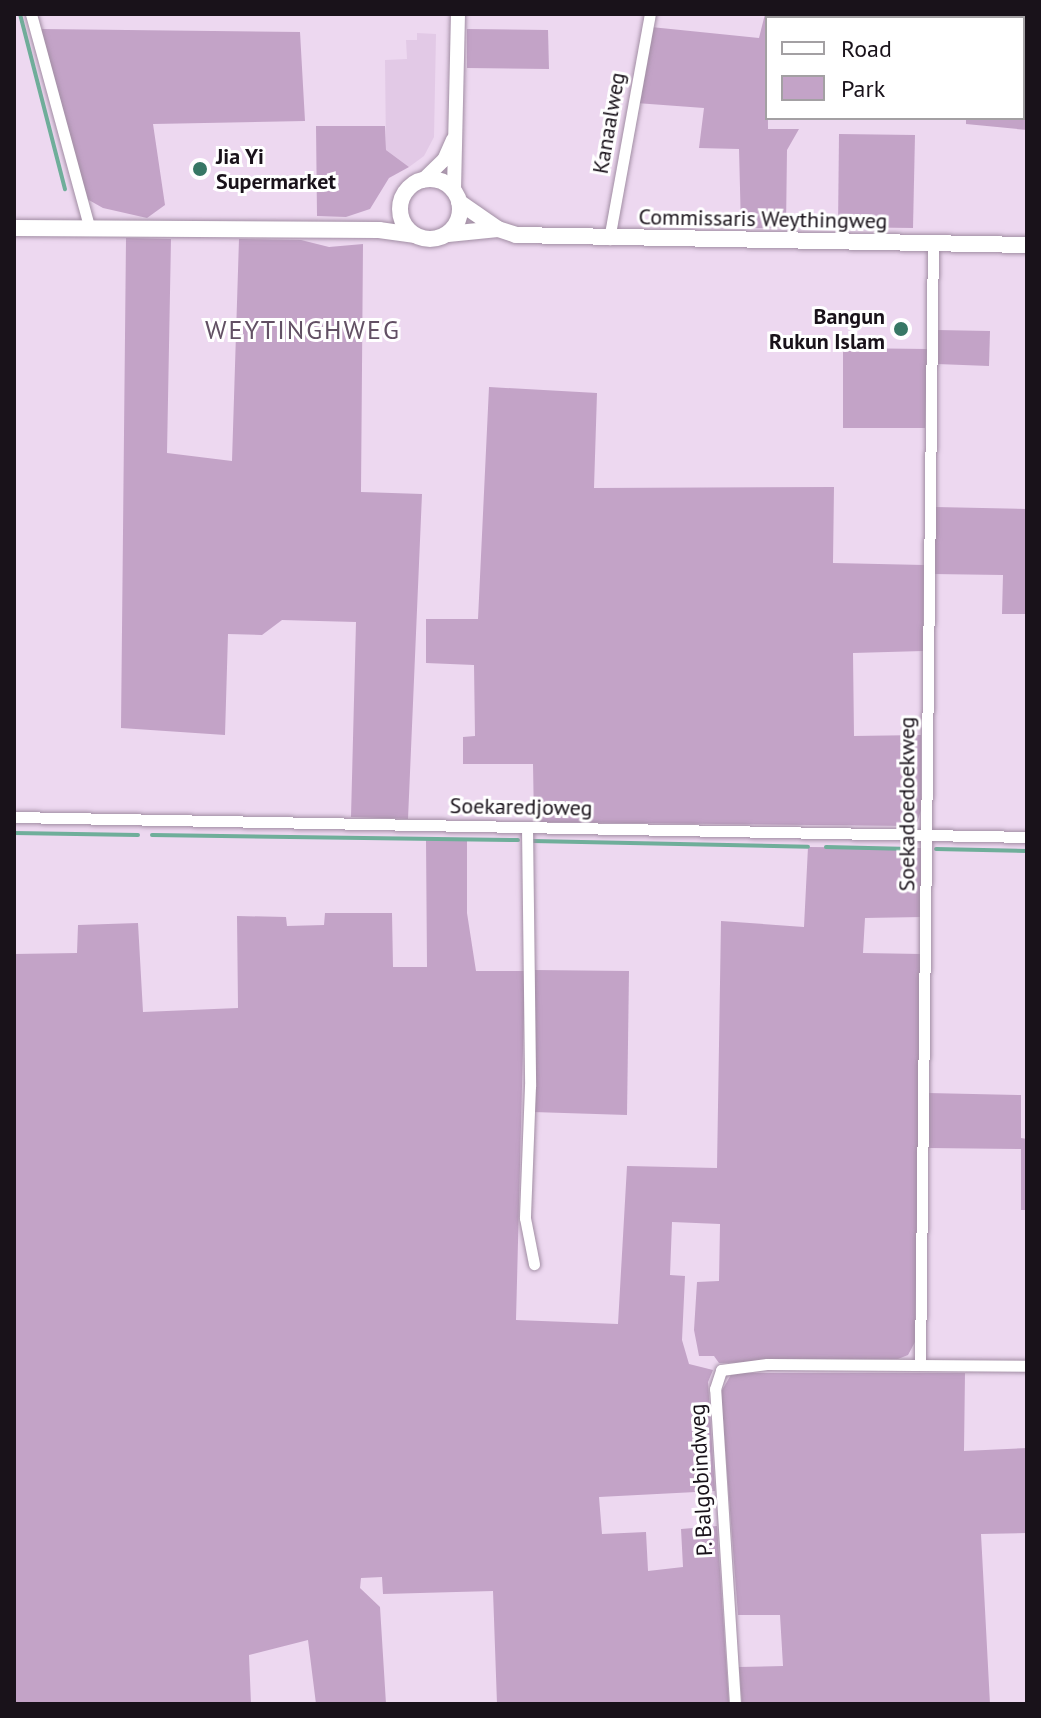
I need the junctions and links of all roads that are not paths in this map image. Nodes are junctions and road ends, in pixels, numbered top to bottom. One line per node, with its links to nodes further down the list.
1 (31, 14): 9 (street)
2 (458, 14): 4 (street)
3 (650, 14): 14 (street, Kanaalweg)
4 (458, 124): 5 (street); 6 (street)
5 (422, 181): 6 (main road); 7 (main road)
6 (457, 196): 10 (main road, Commissaris Weythingweg); 12 (main road)
7 (401, 202): 11 (main road); 13 (main road)
8 (14, 228): 9 (main road)
9 (90, 229): 11 (main road)
10 (498, 229): 12 (main road, Commissaris Weythingweg); 14 (main road, Commissaris Weythingweg)
11 (359, 232): 13 (main road)
12 (448, 234): 13 (main road)
13 (414, 235)
14 (609, 239): 15 (main road, Commissaris Weythingweg)
15 (933, 243): 16 (main road, Commissaris Weythingweg); 19 (street, Soekadoedoekweg)
16 (1027, 245)
17 (14, 817): 18 (street, Soekaredjoweg)
18 (527, 827): 19 (street, Soekaredjoweg); 21 (street)
19 (925, 835): 20 (street, Soekaredjoweg); 22 (street, Soekadoedoekweg)
20 (1027, 837)
21 (534, 1264)
22 (920, 1365): 23 (street, P. Balgobindweg); 24 (street, P. Balgobindweg)
23 (1027, 1366)
24 (735, 1704)

